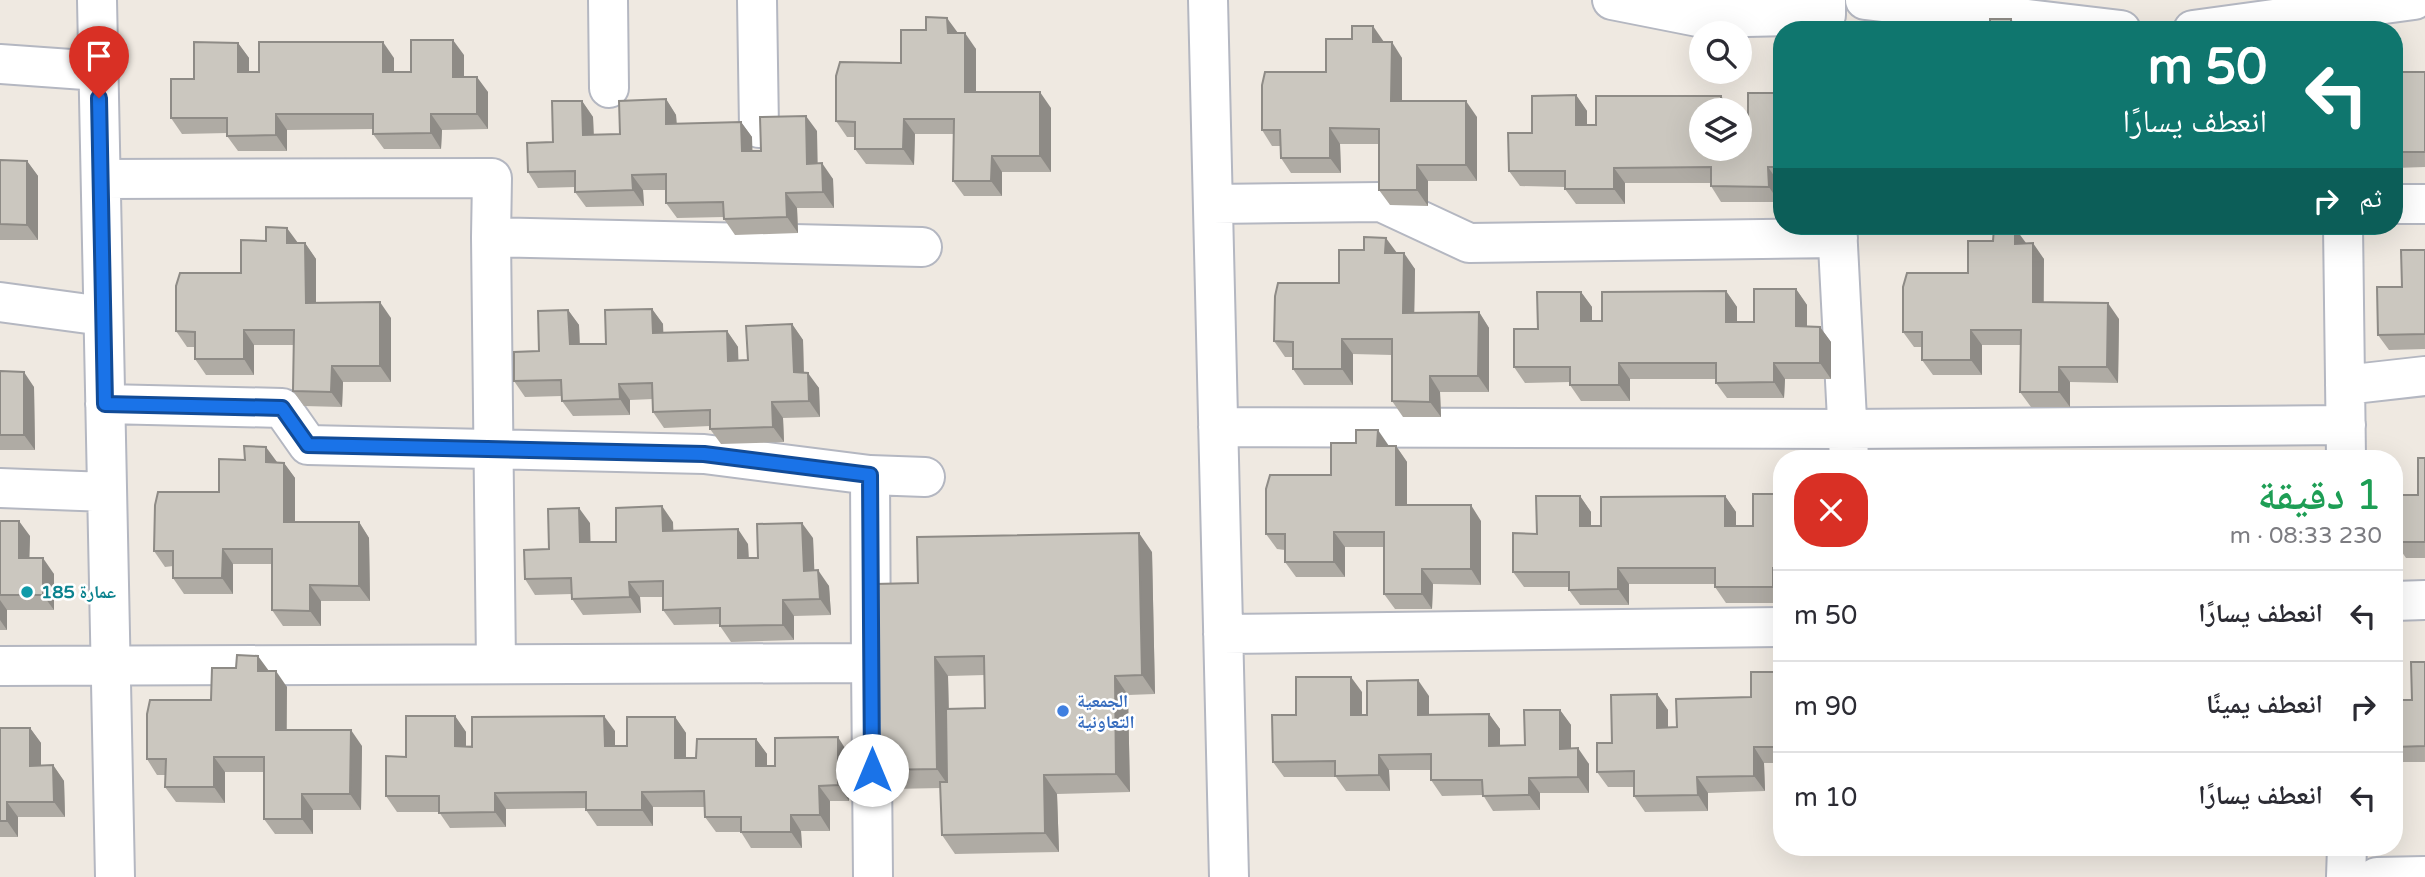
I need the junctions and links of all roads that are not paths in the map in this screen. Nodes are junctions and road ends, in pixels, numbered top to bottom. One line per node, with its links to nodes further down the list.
1 (97, 0): 13 (street)
2 (608, 0): 14 (street)
3 (757, 0): 15 (street)
4 (1208, 0): 17 (street)
5 (1612, 0): 9 (street)
6 (1865, 0): 10 (street)
7 (2414, 0): 8 (street)
8 (2340, 13): 11 (street)
9 (1826, 15)
10 (2044, 21)
11 (2271, 21)
12 (0, 64): 13 (street)
13 (99, 71): 16 (street)
14 (610, 88)
15 (759, 128)
16 (101, 178): 23 (street); 26 (street)
17 (1213, 204): 20 (street); 30 (street)
18 (2403, 204): 19 (street)
19 (2425, 204)
20 (1773, 234)
21 (1837, 235): 32 (street)
22 (2343, 235): 28 (street)
23 (491, 237): 24 (street); 33 (street)
24 (922, 247)
25 (0, 302): 26 (street)
26 (103, 316): 29 (street)
27 (2425, 376): 28 (street)
28 (2345, 385): 31 (street)
29 (105, 404): 33 (street); 37 (street)
30 (1218, 427): 32 (street); 41 (street)
31 (2346, 442): 32 (street)
32 (1848, 444)
33 (493, 449): 34 (street); 43 (street)
34 (870, 475): 35 (street); 42 (street)
35 (925, 477)
36 (0, 488): 37 (street)
37 (107, 492): 45 (street)
38 (2425, 600): 39 (street)
39 (2403, 601)
40 (1773, 627): 41 (street)
41 (1223, 634): 50 (street)
42 (871, 663): 43 (street); 49 (street)
43 (496, 664): 45 (street)
44 (0, 666): 45 (street)
45 (110, 666): 48 (street)
46 (2347, 856): 51 (street)
47 (2425, 876): 52 (street)
48 (115, 877)
49 (873, 877)
50 (1229, 877)
51 (2346, 877)
52 (2377, 877)

